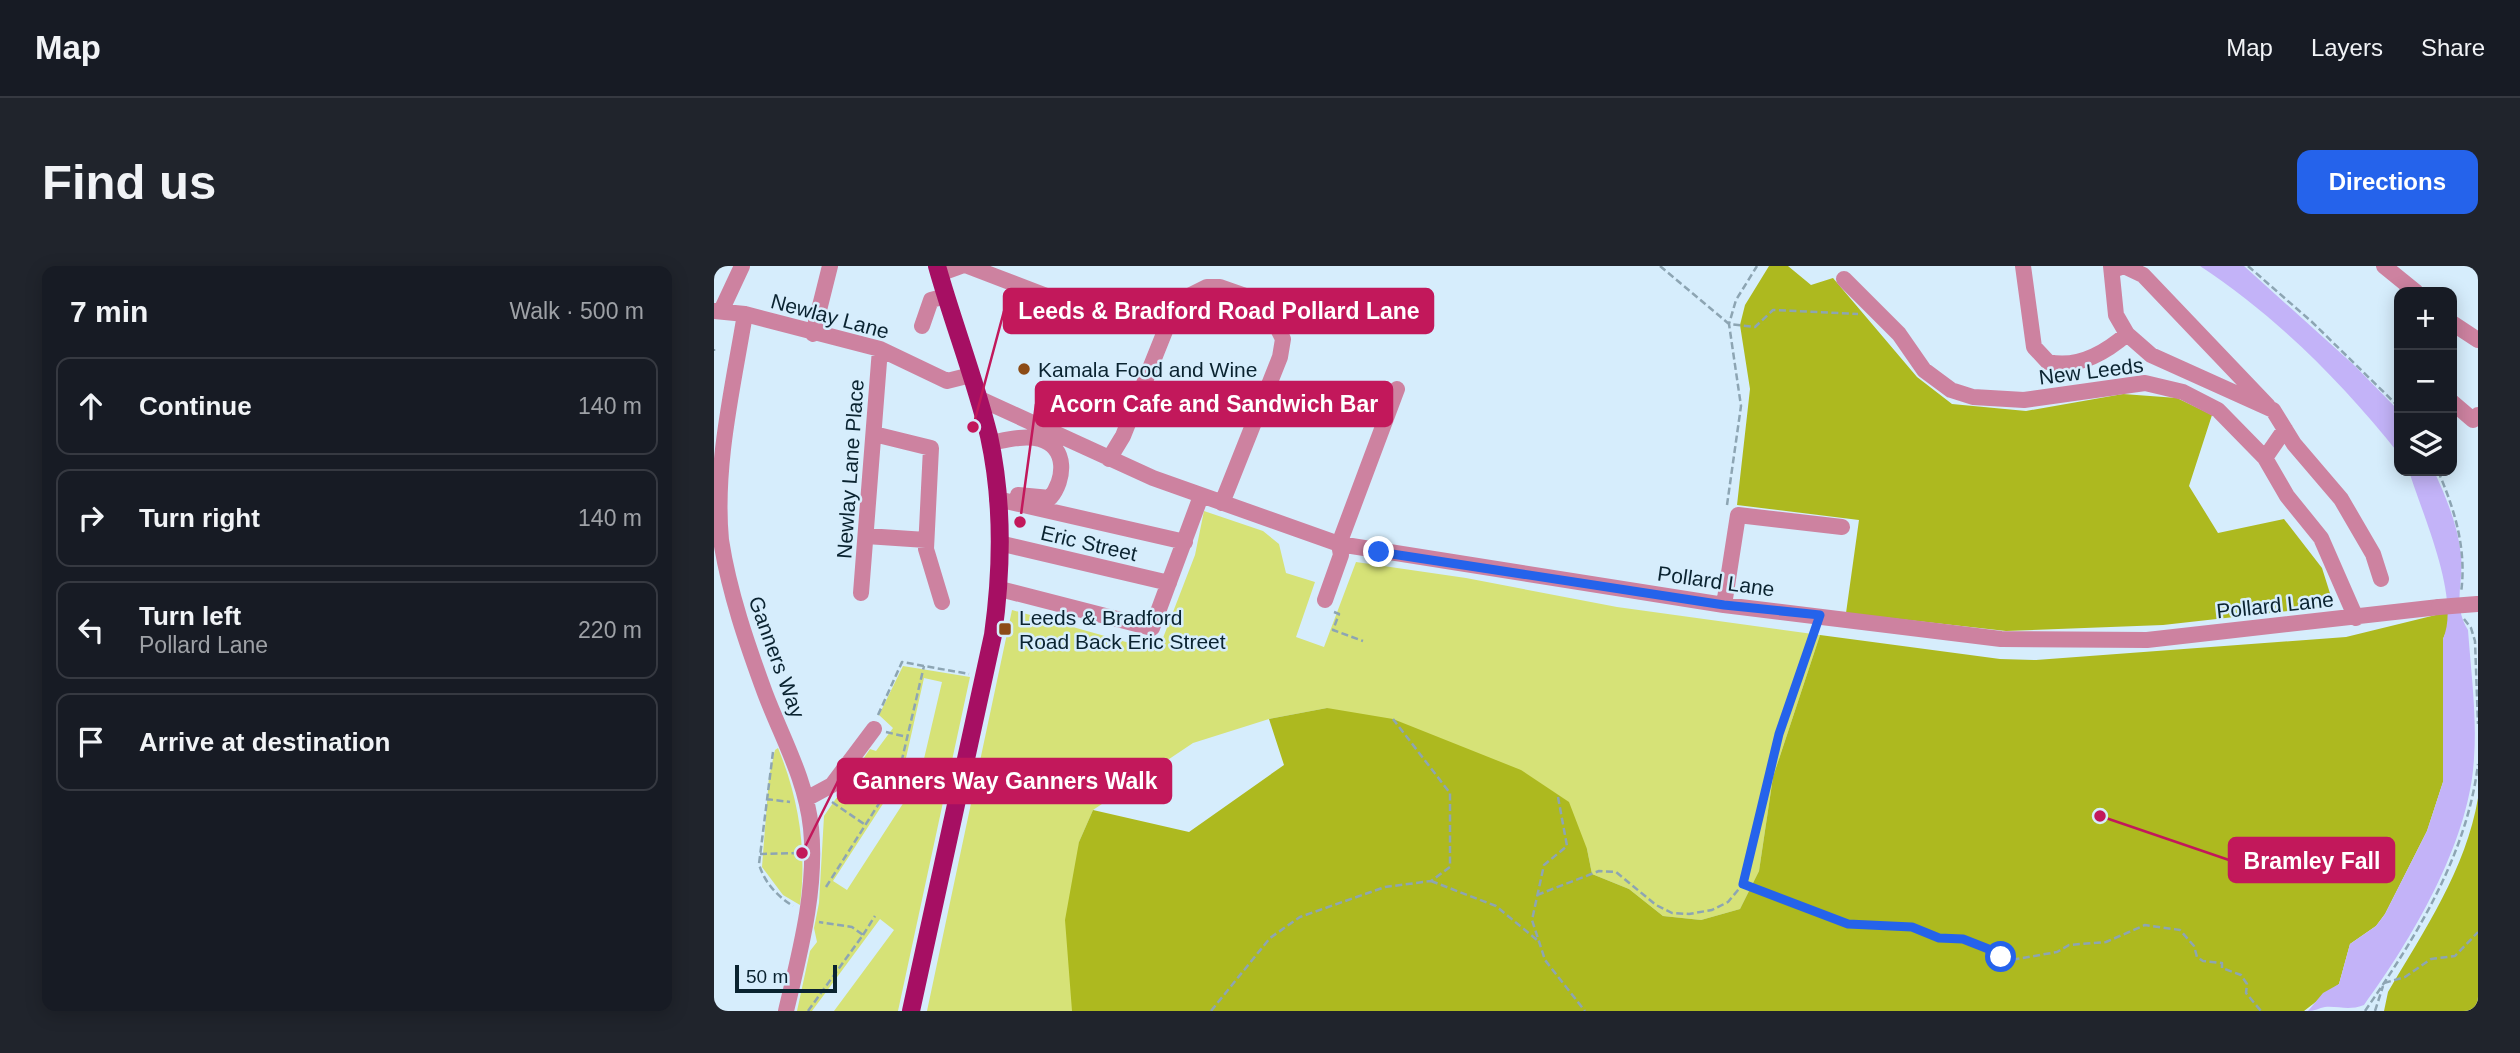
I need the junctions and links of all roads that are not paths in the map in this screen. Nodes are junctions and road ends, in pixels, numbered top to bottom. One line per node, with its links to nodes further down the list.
1 (742, 266): 13 (street)
2 (830, 266): 17 (street)
3 (961, 266): 8 (street)
4 (968, 266): 12 (street)
5 (2023, 266): 18 (street)
6 (2384, 266): 10 (street)
7 (2112, 268): 18 (street); 25 (street)
8 (938, 270): 11 (main road)
9 (1844, 279): 31 (street, New Leeds)
10 (2410, 287)
11 (946, 296): 15 (street); 21 (main road)
12 (1049, 297)
13 (718, 311): 14 (street, Newlay Lane)
14 (745, 314): 17 (street, Newlay Lane); 32 (street, Ganners Way)
15 (922, 326)
16 (2457, 326): 19 (street)
17 (813, 334): 20 (street, Newlay Lane)
18 (2127, 334): 25 (street)
19 (2478, 340)
20 (880, 349): 21 (street, Newlay Lane); 28 (street, Newlay Lane Place)
21 (971, 375): 23 (main road)
22 (1397, 389): 41 (street)
23 (978, 398): 29 (main road); 30 (street, Pollard Lane)
24 (2457, 406): 26 (street)
25 (2273, 410): 27 (street)
26 (2478, 415)
27 (2285, 429): 31 (street); 42 (street)
28 (874, 434): 37 (street, Newlay Lane Place); 38 (street)
29 (990, 443): 33 (main road); 33 (street)
30 (1109, 458): 34 (street, Pollard Lane); 35 (street)
31 (2265, 458): 50 (street, New Leeds)
32 (715, 486): 52 (street, Ganners Way)
33 (996, 495): 39 (street); 40 (main road)
34 (1201, 496): 35 (street, Pollard Lane); 39 (street)
35 (1222, 503): 41 (street, Pollard Lane)
36 (1842, 527): 49 (street)
37 (866, 536): 38 (street); 45 (street, Newlay Lane Place)
38 (926, 540): 47 (street)
39 (1185, 542): 43 (street)
40 (999, 543): 43 (street, Eric Street); 44 (main road)
41 (1339, 544): 46 (street); 49 (street, Pollard Lane)
42 (2381, 579)
43 (1169, 583): 44 (street)
44 (1000, 589): 54 (main road)
45 (862, 593)
46 (1325, 600)
47 (943, 602)
48 (2477, 604): 50 (street, Pollard Lane, bridge)
49 (1724, 605): 50 (street, Pollard Lane)
50 (2356, 618)
51 (874, 729): 52 (street)
52 (812, 795): 53 (street, Ganners Way)
53 (786, 1011)
54 (911, 1011)

